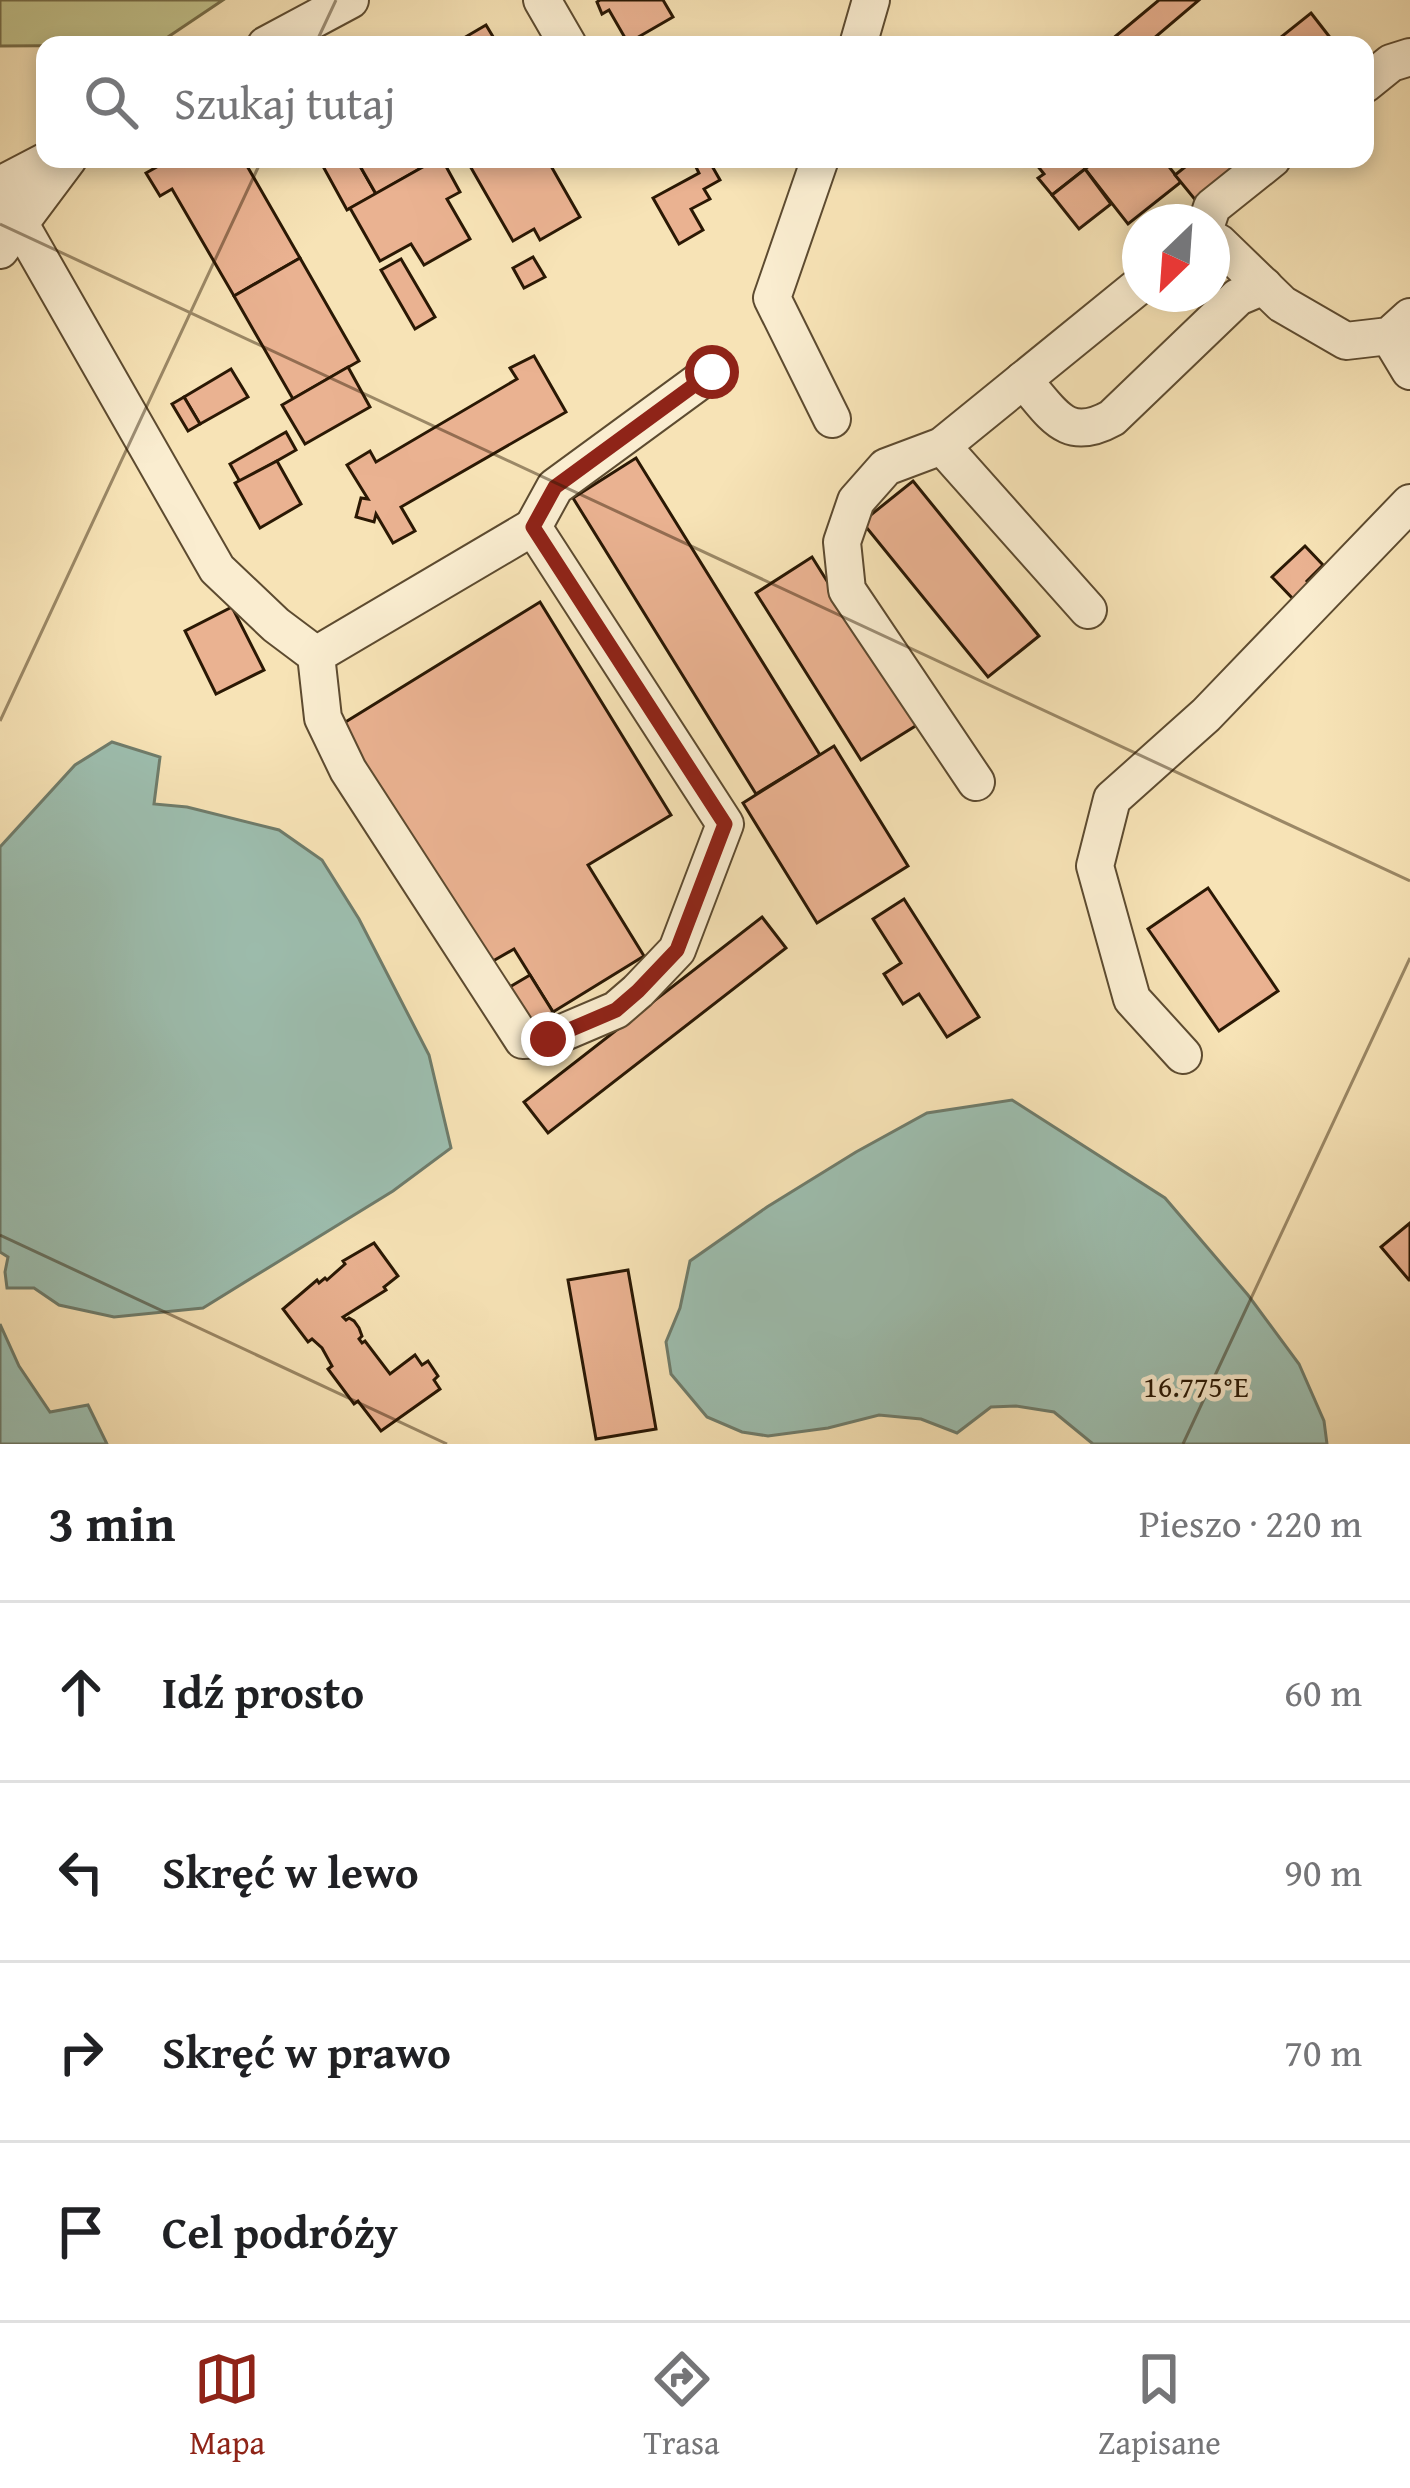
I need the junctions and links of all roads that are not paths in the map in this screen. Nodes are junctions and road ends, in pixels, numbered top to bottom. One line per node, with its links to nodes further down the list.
1 (350, 0): 4 (street)
2 (542, 0): 5 (street)
3 (871, 0): 6 (street)
4 (283, 36)
5 (563, 36)
6 (861, 36)
7 (36, 166): 11 (street)
8 (60, 168): 13 (street)
9 (817, 168): 21 (street)
10 (1261, 168): 12 (street)
11 (0, 185)
12 (1216, 204)
13 (7, 225): 26 (street)
14 (1230, 253): 15 (street)
15 (1264, 286): 17 (street); 20 (street)
16 (1122, 300): 20 (street)
17 (1399, 326): 18 (street)
18 (1410, 371)
19 (712, 372): 24 (street)
20 (1023, 380): 22 (street)
21 (832, 419)
22 (942, 446): 25 (street); 27 (street)
23 (1410, 503): 28 (street)
24 (533, 527): 26 (street); 26 (street)
25 (1088, 610)
26 (316, 655)
27 (976, 782)
28 (1183, 1055)

